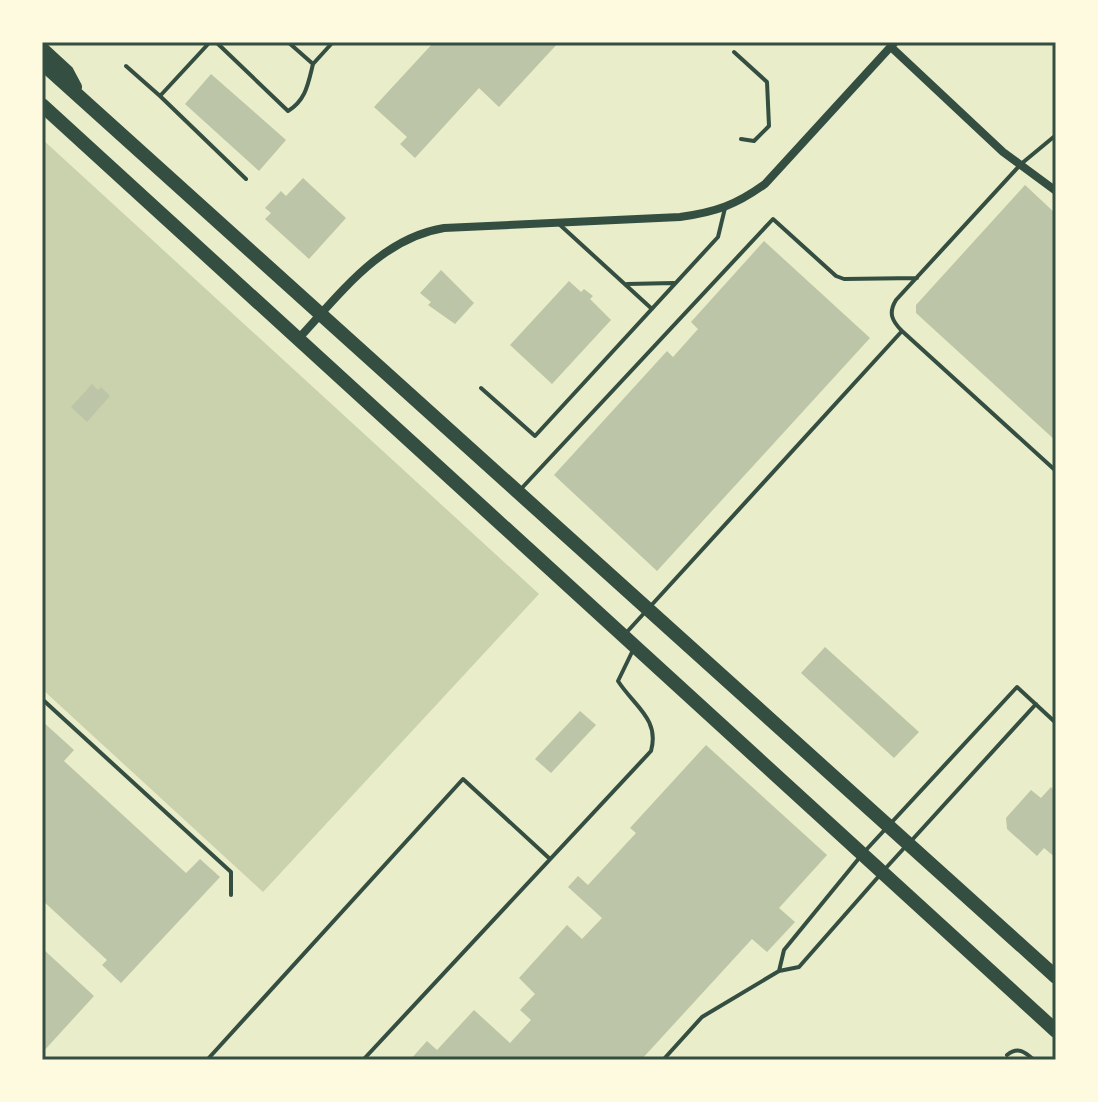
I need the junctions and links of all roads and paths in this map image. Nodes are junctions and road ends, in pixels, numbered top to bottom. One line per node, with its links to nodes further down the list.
1 (210, 42): 13 (lane)
2 (216, 42): 11 (lane)
3 (288, 42): 7 (lane)
4 (298, 42): 7 (lane)
5 (333, 42): 11 (lane)
6 (893, 44): 18 (street); 21 (street)
7 (294, 47): 11 (lane)
8 (42, 49): 14 (main road)
9 (734, 52): 17 (lane)
10 (42, 63): 14 (main road)
11 (313, 64)
12 (126, 66): 13 (lane)
13 (160, 96): 19 (lane)
14 (81, 98): 27 (main road)
15 (42, 105): 29 (main road)
16 (1056, 135): 18 (lane)
17 (741, 139)
18 (1021, 164): 20 (street); 23 (lane)
19 (246, 179)
20 (1056, 191)
21 (725, 208): 22 (street); 24 (lane)
22 (557, 223): 25 (lane); 27 (street)
23 (917, 278): 28 (lane); 32 (lane)
24 (676, 283): 25 (lane); 26 (lane)
25 (624, 285): 26 (lane)
26 (652, 309): 30 (lane)
27 (322, 314): 29 (street); 32 (main road)
28 (902, 331): 31 (lane); 33 (lane)
29 (299, 338): 34 (main road)
30 (481, 388)
31 (1056, 471)
32 (518, 492): 33 (main road)
33 (648, 609): 34 (lane); 38 (main road)
34 (629, 641): 40 (main road); 41 (lane)
35 (42, 699): 43 (lane)
36 (1036, 704): 37 (lane); 38 (lane); 39 (lane)
37 (1056, 723)
38 (889, 826): 39 (main road); 40 (lane)
39 (908, 843): 42 (lane); 45 (main road)
40 (863, 853): 42 (main road); 44 (lane)
41 (550, 859): 48 (lane); 49 (lane)
42 (883, 871): 44 (lane); 46 (main road)
43 (231, 895)
44 (779, 971): 50 (lane)
45 (1056, 977)
46 (1056, 1031)
47 (1007, 1055): 51 (lane)
48 (207, 1060)
49 (363, 1060)
50 (663, 1060)
51 (1034, 1060)

